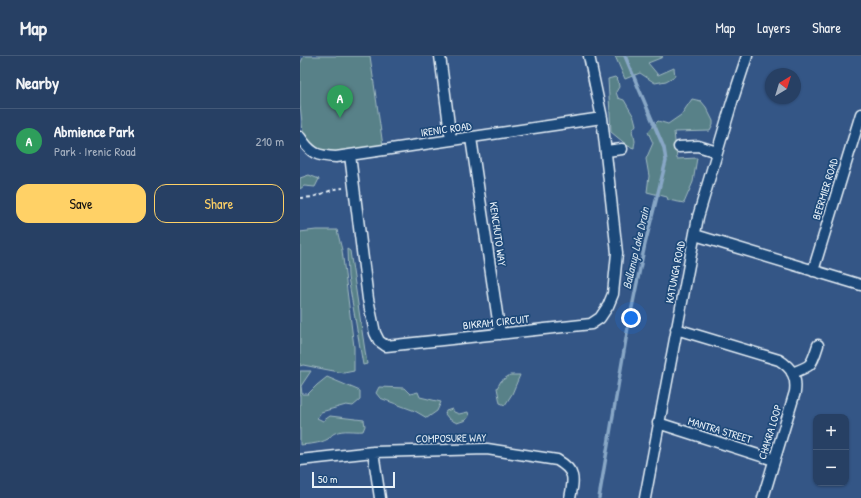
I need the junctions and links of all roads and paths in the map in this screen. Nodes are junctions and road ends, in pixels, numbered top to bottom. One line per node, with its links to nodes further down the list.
1 (440, 56): 8 (street)
2 (589, 56): 5 (street, BIKRAM CIRCUIT)
3 (747, 56): 12 (street, KATUNGA ROAD)
4 (861, 114): 17 (street, BEERMIER ROAD)
5 (602, 118): 7 (street, IRENIC ROAD); 11 (street, BIKRAM CIRCUIT)
6 (300, 138): 13 (street, IRENIC ROAD)
7 (471, 138): 8 (street, IRENIC ROAD); 20 (street, KENCHUTO WAY)
8 (451, 140): 13 (street, IRENIC ROAD)
9 (679, 147): 12 (street)
10 (622, 149): 11 (street)
11 (606, 151): 20 (street, BIKRAM CIRCUIT)
12 (717, 152): 16 (street, KATUNGA ROAD)
13 (350, 155): 20 (street, BIKRAM CIRCUIT)
14 (345, 188): 15 (path)
15 (300, 198)
16 (695, 235): 17 (street); 19 (street, KATUNGA ROAD)
17 (813, 271): 18 (street)
18 (861, 285)
19 (676, 329): 22 (street); 23 (street, KATUNGA ROAD)
20 (500, 334)
21 (818, 346): 22 (street)
22 (792, 373): 26 (street, CHAKRA LOOP)
23 (658, 423): 26 (street, MANTRA STREET); 29 (street, KATUNGA ROAD)
24 (373, 452): 25 (street, COMPOSURE WAY); 27 (street); 28 (street, COMPOSURE WAY)
25 (300, 460)
26 (774, 460): 30 (street, CHAKRA LOOP)
27 (380, 498)
28 (570, 498)
29 (645, 498)
30 (763, 498)

